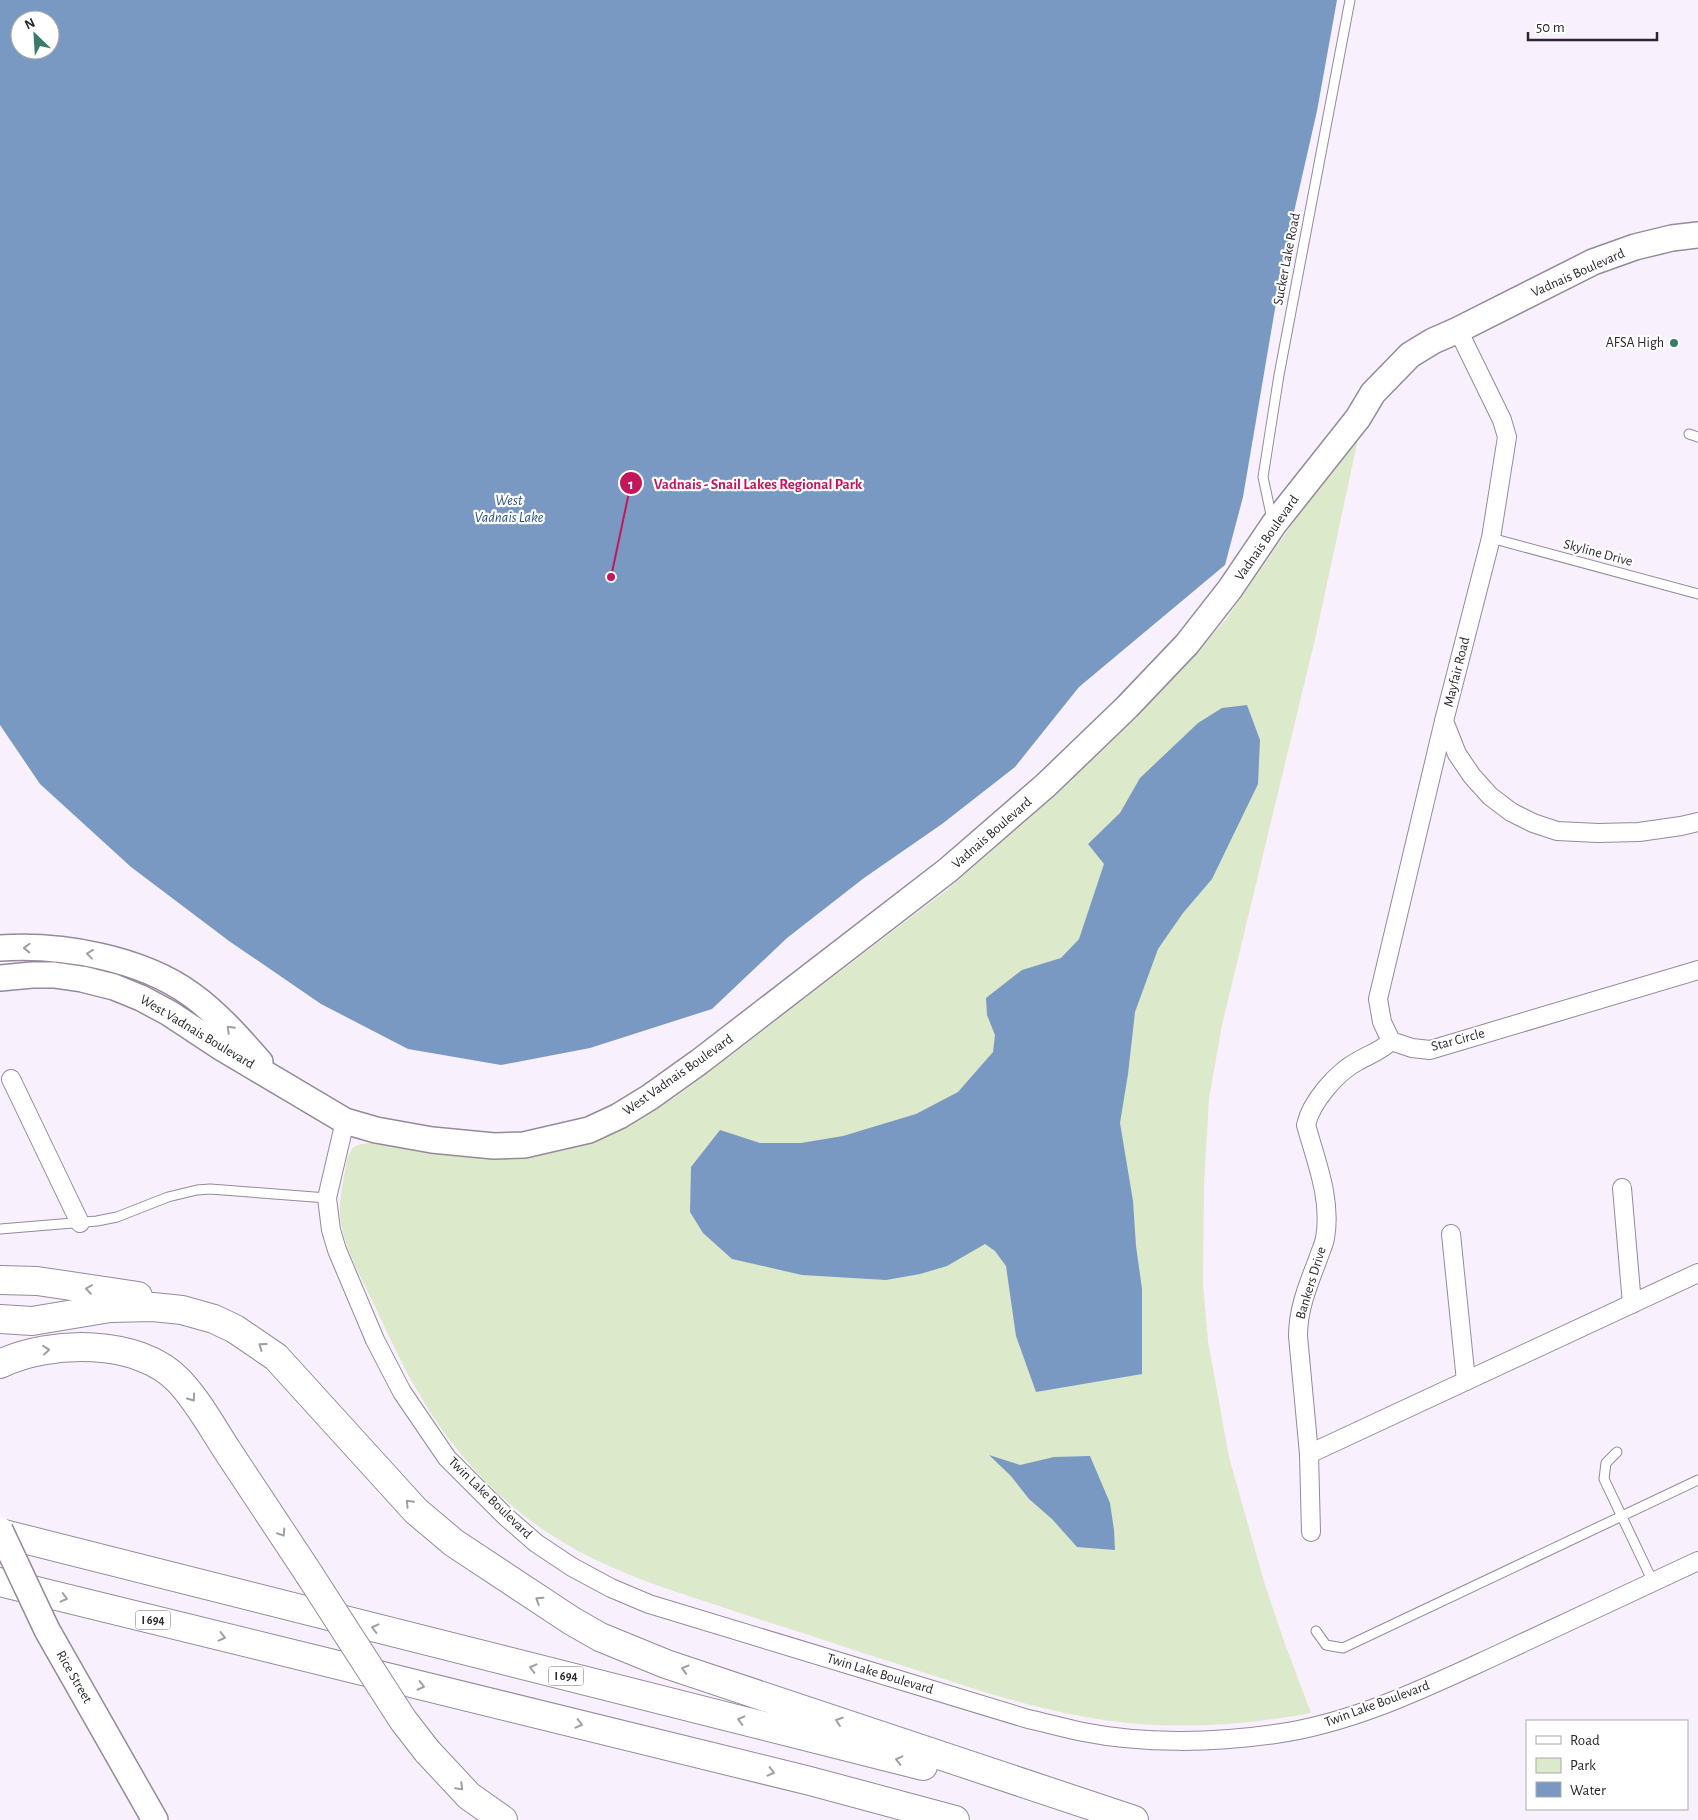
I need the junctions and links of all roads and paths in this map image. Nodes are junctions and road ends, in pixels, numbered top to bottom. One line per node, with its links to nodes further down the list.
1 (1350, 0): 4 (lane, Sucker Lake Road)
2 (1698, 235): 3 (street, Vadnais Boulevard)
3 (1458, 330): 4 (street, Vadnais Boulevard); 5 (street, Mayfair Road)
4 (1274, 524): 9 (street, Vadnais Boulevard)
5 (1491, 538): 6 (lane, Skyline Drive); 7 (street, Mayfair Road)
6 (1698, 594)
7 (1444, 721): 8 (street, Mayfair Road); 13 (street)
8 (1698, 822)
9 (882, 923): 16 (street, West Vadnais Boulevard)
10 (0, 948): 14 (street, West Vadnais Boulevard, one-way to 10)
11 (1698, 970): 13 (street, Star Circle)
12 (0, 978): 14 (street, West Vadnais Boulevard)
13 (1391, 1041): 30 (street, Bankers Drive)
14 (275, 1078): 16 (street, West Vadnais Boulevard)
15 (11, 1079): 19 (street)
16 (345, 1121): 18 (street, Twin Lake Boulevard)
17 (1622, 1188): 24 (street)
18 (327, 1198): 19 (lane); 37 (street, Twin Lake Boulevard)
19 (80, 1223): 20 (lane)
20 (0, 1230)
21 (1452, 1234): 28 (street)
22 (1698, 1273): 24 (street)
23 (0, 1280): 26 (highway, one-way to 23)
24 (1632, 1304): 28 (street)
25 (0, 1319): 26 (highway)
26 (235, 1329): 42 (highway, one-way to 26)
27 (0, 1364): 40 (highway, one-way to 40, bridge)
28 (1466, 1381): 30 (street)
29 (1617, 1452): 32 (lane)
30 (1309, 1454): 34 (street, Bankers Drive)
31 (1698, 1480): 32 (lane)
32 (1622, 1516): 37 (lane); 38 (lane)
33 (0, 1532): 39 (street, Rice Street, bridge); 42 (highway, I 694, one-way to 33)
34 (1312, 1532)
35 (1698, 1561): 37 (street, Twin Lake Boulevard)
36 (0, 1582): 41 (highway, I 694, one-way to 41)
37 (1653, 1582)
38 (1316, 1631)
39 (155, 1820)
40 (503, 1820)
41 (956, 1820)
42 (1133, 1820)

